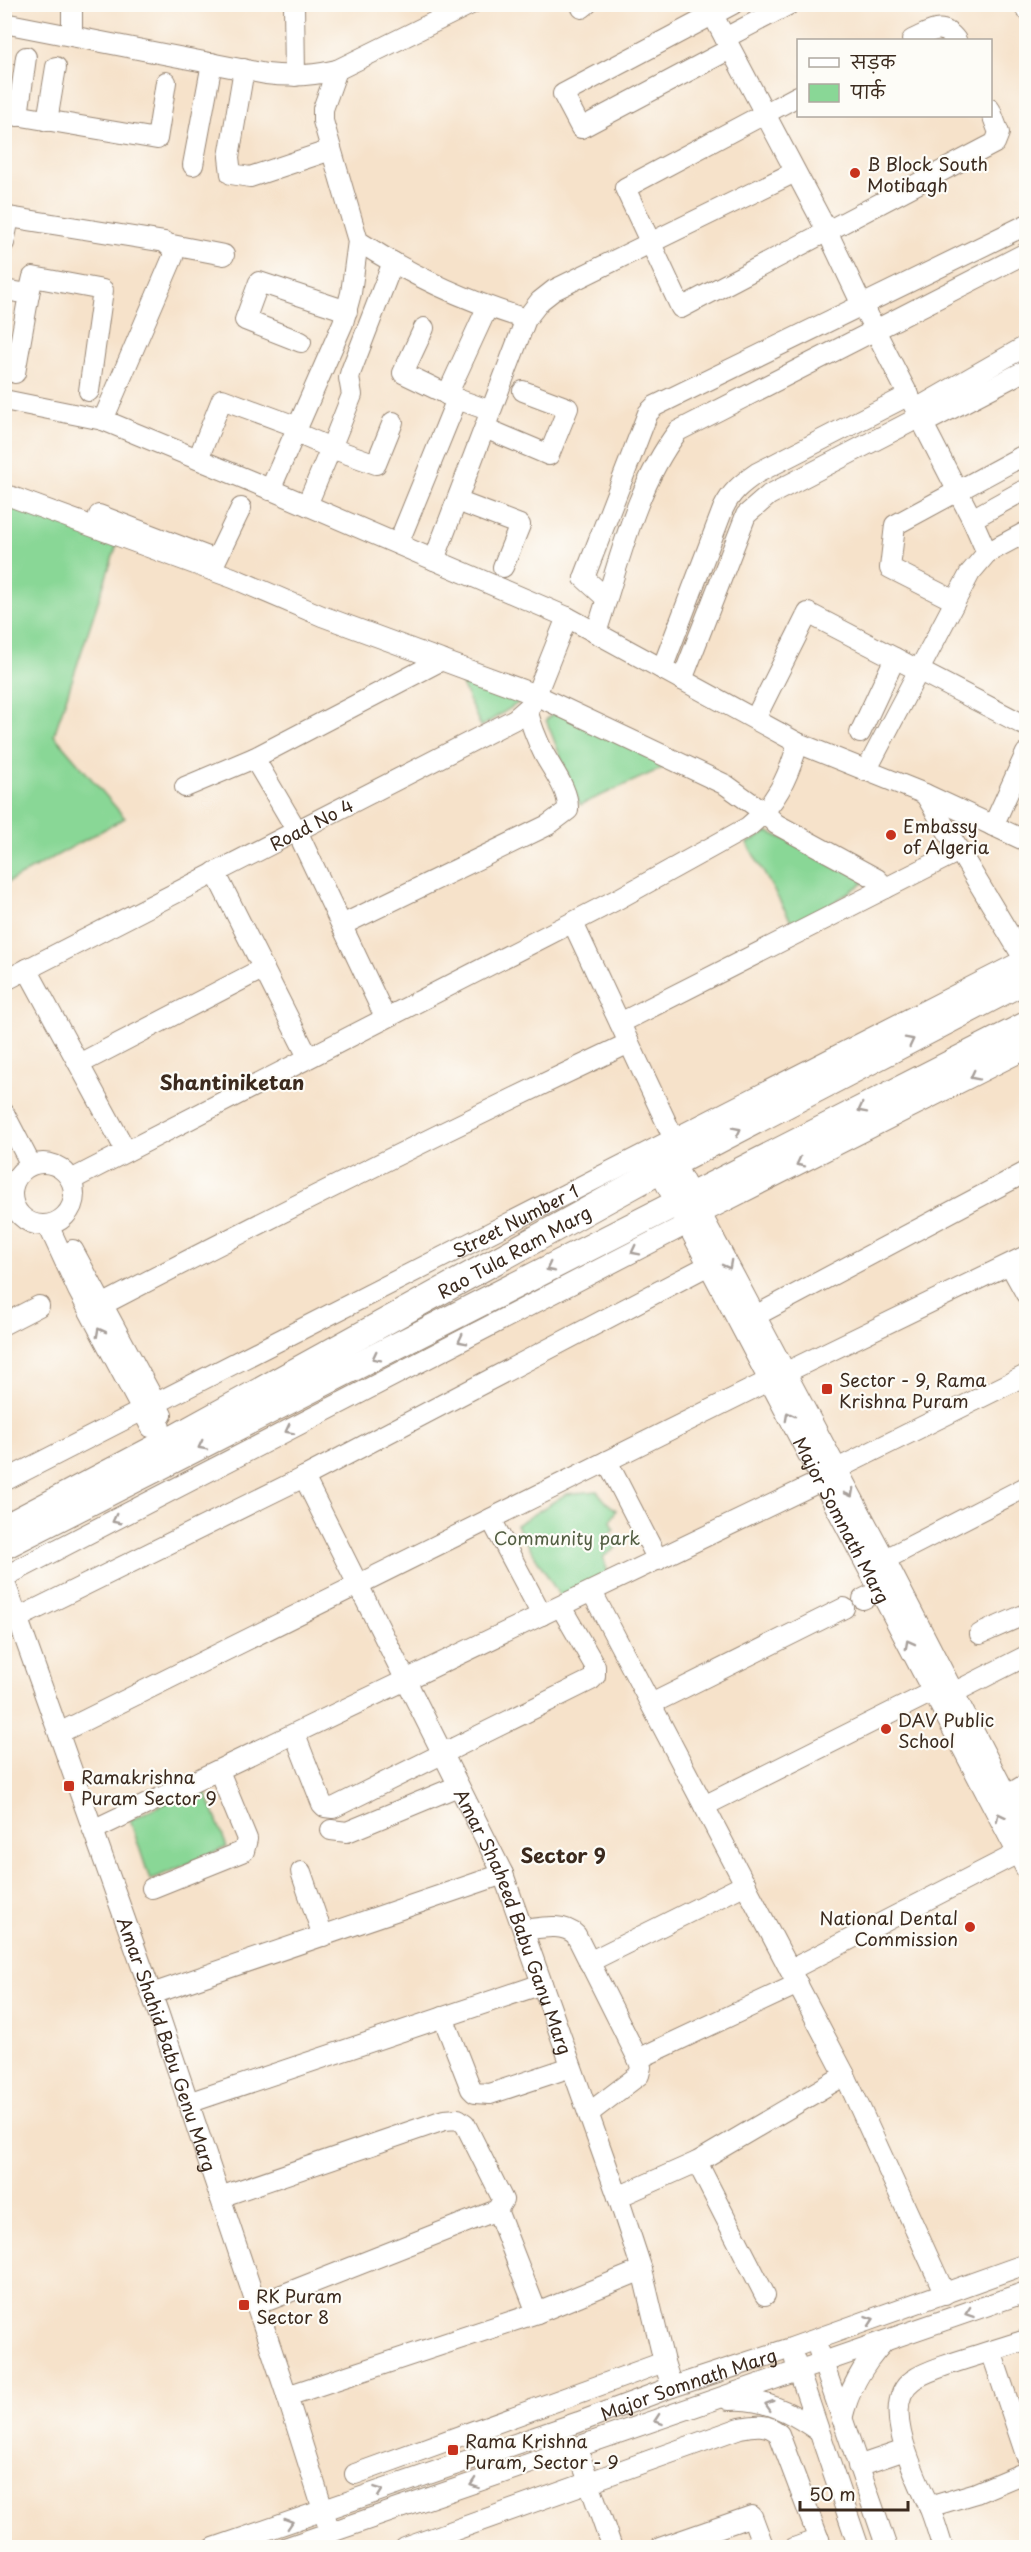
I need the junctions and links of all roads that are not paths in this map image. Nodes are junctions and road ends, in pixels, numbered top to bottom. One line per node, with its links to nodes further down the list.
1 (72, 4): 10 (street)
2 (294, 4): 19 (street)
3 (471, 4): 18 (street)
4 (733, 4): 8 (street)
5 (790, 4): 13 (street)
6 (1025, 4): 7 (street)
7 (1026, 9)
8 (710, 10): 13 (street); 13 (street)
9 (4, 23): 10 (street)
10 (72, 34): 15 (street)
11 (914, 39): 12 (street)
12 (955, 39)
13 (728, 44): 22 (street)
14 (26, 57): 23 (street)
15 (212, 63): 17 (street); 27 (street)
16 (56, 67): 25 (street)
17 (244, 69): 19 (street); 26 (street)
18 (337, 70): 19 (street); 26 (street)
19 (295, 76)
20 (166, 82): 25 (street)
21 (797, 96): 22 (street)
22 (764, 113): 28 (street); 33 (street)
23 (11, 114): 25 (street)
24 (992, 115): 31 (street)
25 (47, 121)
26 (331, 150): 32 (street)
27 (193, 165)
28 (795, 172): 31 (street); 33 (street)
29 (7, 216): 34 (street); 35 (street)
30 (1026, 225): 41 (street)
31 (827, 231): 33 (street); 41 (street)
32 (358, 240): 38 (street); 43 (street)
33 (652, 242): 44 (street)
34 (4, 243)
35 (168, 244): 37 (street); 58 (street)
36 (1026, 253): 46 (street)
37 (224, 255)
38 (393, 262): 42 (street); 50 (street)
39 (4, 290): 40 (street)
40 (29, 294): 52 (street); 53 (street)
41 (862, 305): 46 (street); 61 (street)
42 (487, 308): 44 (street); 55 (street)
43 (347, 311): 47 (street); 49 (street)
44 (526, 320): 59 (street)
45 (424, 328): 55 (street)
46 (876, 330): 57 (street); 63 (street)
47 (301, 342)
48 (1026, 346): 57 (street)
49 (328, 358): 50 (street); 62 (street)
50 (352, 367): 64 (street)
51 (1026, 370): 57 (street)
52 (15, 373)
53 (89, 391)
54 (523, 391): 59 (street)
55 (452, 397): 59 (street); 79 (street)
56 (4, 400): 58 (street)
57 (917, 411): 70 (street); 75 (street); 77 (street)
58 (103, 420): 66 (street)
59 (488, 420): 72 (street)
60 (393, 422): 64 (street)
61 (643, 426): 63 (street); 83 (street)
62 (297, 430): 64 (street); 66 (street); 69 (street)
63 (669, 442): 83 (street)
64 (331, 448): 73 (street)
65 (1026, 454): 70 (street)
66 (198, 459): 69 (street)
67 (4, 483): 74 (street)
68 (1026, 489): 76 (street)
69 (270, 490): 73 (street)
70 (957, 490): 76 (street); 84 (street)
71 (4, 494): 88 (street)
72 (457, 501): 81 (street); 82 (street)
73 (307, 505): 79 (street)
74 (241, 508)
75 (723, 509): 77 (street); 89 (street)
76 (972, 519): 80 (street)
77 (744, 520): 91 (street)
78 (1026, 532): 80 (street)
79 (398, 544): 81 (street)
80 (987, 553): 84 (street)
81 (434, 560): 85 (street)
82 (503, 567)
83 (607, 599): 86 (street)
84 (955, 601): 90 (street)
85 (567, 618): 86 (street); 92 (street)
86 (596, 633): 89 (street)
87 (895, 658): 90 (street); 93 (street); 95 (street)
88 (442, 660): 92 (street); 98 (street)
89 (662, 669): 91 (street)
90 (919, 670): 94 (street); 99 (street)
91 (682, 680): 93 (street)
92 (532, 702): 102 (street); 104 (street, Road No 4); 110 (street)
93 (754, 719): 96 (street)
94 (1026, 726)
95 (860, 733)
96 (798, 743): 99 (street); 102 (street)
97 (1026, 753): 103 (street)
98 (254, 758): 100 (street); 104 (street)
99 (866, 771): 101 (street)
100 (185, 787)
101 (925, 794): 103 (street); 106 (street)
102 (765, 813): 108 (street); 109 (street)
103 (993, 826): 105 (street)
104 (297, 831): 107 (street, Road No 4); 110 (street)
105 (1026, 841)
106 (959, 851): 108 (street); 111 (street)
107 (215, 872): 112 (street); 113 (street, Road No 4)
108 (886, 888): 116 (street)
109 (573, 923): 115 (street); 116 (street, Major Somnath Marg)
110 (342, 926): 115 (street)
111 (1026, 965): 124 (main road, Rao Tula Ram Marg)
112 (264, 968): 120 (street); 121 (street)
113 (27, 969): 114 (street, Road No 4); 121 (street)
114 (4, 981)
115 (385, 1017): 120 (street)
116 (620, 1023): 118 (street, Major Somnath Marg)
117 (1026, 1025): 128 (main road, Rao Tula Ram Marg, one-way to 128)
118 (629, 1043): 124 (street, Major Somnath Marg); 134 (street)
119 (1026, 1049): 128 (street, one-way to 128)
120 (308, 1057): 123 (street)
121 (79, 1064): 123 (street)
122 (4, 1113): 125 (street)
123 (126, 1151): 127 (street)
124 (669, 1158): 128 (street, Major Somnath Marg); 141 (street, Street Number 1); 142 (main road, Rao Tula Ram Marg)
125 (31, 1165): 127 (street); 129 (street)
126 (1026, 1172): 136 (street)
127 (71, 1180): 130 (street)
128 (689, 1209): 132 (street, Major Somnath Marg); 136 (street, Major Somnath Marg, one-way to 136); 150 (main road, Rao Tula Ram Marg, one-way to 150); 153 (street, one-way to 153)
129 (10, 1212): 130 (street)
130 (53, 1223): 134 (street); 138 (street, one-way to 130)
131 (1018, 1261): 133 (street); 140 (street)
132 (709, 1265): 140 (street, Major Somnath Marg); 145 (street)
133 (1026, 1294)
134 (102, 1305): 138 (street)
135 (39, 1306): 137 (street)
136 (755, 1316): 140 (street, Major Somnath Marg)
137 (4, 1324)
138 (119, 1351): 141 (street)
139 (1026, 1375): 144 (street)
140 (777, 1376): 143 (street); 144 (street, Major Somnath Marg)
141 (149, 1407): 142 (street); 146 (street, Street Number 1)
142 (165, 1434): 149 (main road, Rao Tula Ram Marg)
143 (607, 1461): 148 (street); 151 (street)
144 (830, 1475): 151 (street); 152 (street, Major Somnath Marg)
145 (304, 1477): 154 (street, Amar Shaheed Babu Ganu Marg); 162 (street)
146 (4, 1481)
147 (1026, 1487): 152 (street)
148 (491, 1519): 154 (street); 161 (street)
149 (4, 1528)
150 (4, 1546)
151 (658, 1560): 156 (street)
152 (877, 1563): 155 (street, Major Somnath Marg); 167 (street, Major Somnath Marg)
153 (4, 1579): 162 (street, Amar Shahid Babu Genu Marg)
154 (358, 1585): 165 (street, Amar Shaheed Babu Ganu Marg); 169 (street)
155 (881, 1590): 157 (street); 166 (street, Major Somnath Marg, one-way to 155)
156 (592, 1592): 158 (street); 168 (street)
157 (863, 1599)
158 (561, 1607): 161 (street); 171 (street)
159 (844, 1608): 168 (street)
160 (1026, 1614): 163 (street)
161 (542, 1615): 165 (street)
162 (18, 1618): 169 (street, Amar Shahid Babu Genu Marg)
163 (980, 1634)
164 (1026, 1656): 167 (street)
165 (406, 1681): 170 (street); 171 (street, Amar Shaheed Babu Ganu Marg)
166 (934, 1691): 176 (street); 180 (street, Major Somnath Marg, one-way to 166)
167 (955, 1692): 175 (street, Major Somnath Marg)
168 (651, 1704): 176 (street)
169 (59, 1733): 177 (street, Amar Shahid Babu Genu Marg)
170 (295, 1735): 171 (street); 172 (street)
171 (442, 1754): 174 (street, Amar Shaheed Babu Ganu Marg)
172 (219, 1771): 177 (street); 184 (street)
173 (1026, 1784): 175 (street)
174 (459, 1786): 178 (street); 182 (street, Amar Shaheed Babu Ganu Marg)
175 (1008, 1795): 179 (street, Major Somnath Marg)
176 (704, 1806): 183 (street)
177 (93, 1830): 190 (street, Amar Shahid Babu Genu Marg)
178 (331, 1830)
179 (1026, 1833)
180 (1024, 1857): 188 (street)
181 (301, 1872): 186 (street)
182 (503, 1875): 185 (street, Amar Shaheed Babu Ganu Marg); 186 (street)
183 (746, 1884): 187 (street); 188 (street)
184 (152, 1888)
185 (523, 1930): 187 (street); 189 (street, Amar Shaheed Babu Ganu Marg)
186 (323, 1936): 190 (street)
187 (589, 1962): 192 (street)
188 (794, 1977): 192 (street); 194 (street)
189 (542, 1984): 191 (street); 193 (street, Amar Shaheed Babu Ganu Marg)
190 (152, 1994): 195 (street, Amar Shahid Babu Genu Marg)
191 (443, 2017): 193 (street); 195 (street)
192 (638, 2059): 196 (street)
193 (571, 2067): 196 (street, Amar Shaheed Babu Ganu Marg)
194 (845, 2074): 197 (street); 204 (street)
195 (188, 2103): 199 (street, Amar Shahid Babu Genu Marg)
196 (589, 2113): 198 (street, Amar Shaheed Babu Ganu Marg)
197 (697, 2162): 198 (street); 205 (street)
198 (618, 2197): 202 (street, Amar Shaheed Babu Ganu Marg)
199 (220, 2198): 200 (street); 217 (street, Amar Shahid Babu Genu Marg)
200 (497, 2210): 206 (street); 207 (street)
201 (1026, 2264): 204 (street, Major Somnath Marg)
202 (642, 2270): 207 (street); 213 (street, Amar Shaheed Babu Ganu Marg)
203 (1026, 2292): 210 (street, Major Somnath Marg, one-way to 210)
204 (945, 2294): 208 (street, Major Somnath Marg, one-way to 204)
205 (765, 2295)
206 (269, 2300)
207 (537, 2313): 217 (street)
208 (815, 2339): 211 (street, Major Somnath Marg); 214 (street)
209 (1026, 2340): 212 (street)
210 (884, 2342): 214 (street, Major Somnath Marg); 219 (street)
211 (791, 2348): 215 (street); 216 (street, Major Somnath Marg)
212 (991, 2351): 222 (street); 223 (street)
213 (664, 2362): 216 (street, Amar Shaheed Babu Ganu Marg); 226 (street)
214 (823, 2362): 215 (street, Major Somnath Marg); 219 (street)
215 (800, 2370): 218 (street, Major Somnath Marg); 220 (street)
216 (672, 2386): 229 (street, Major Somnath Marg, one-way to 216)
217 (287, 2396): 229 (street, Amar Shahid Babu Genu Marg)
218 (713, 2401): 220 (street, one-way to 218); 221 (street, Major Somnath Marg, one-way to 221)
219 (842, 2419): 224 (street)
220 (818, 2431): 239 (street)
221 (577, 2448): 227 (street); 230 (street, Major Somnath Marg, one-way to 230)
222 (905, 2450): 224 (street); 228 (street)
223 (1026, 2456)
224 (858, 2466): 240 (street)
225 (1026, 2472): 228 (street)
226 (355, 2474)
227 (589, 2483): 231 (street); 234 (street); 235 (street)
228 (929, 2507): 241 (street)
229 (324, 2511): 230 (street, Amar Shahid Babu Genu Marg); 232 (street, Major Somnath Marg, one-way to 229)
230 (330, 2532): 233 (street, Major Somnath Marg)
231 (820, 2543): 238 (street)
232 (214, 2547)
233 (285, 2547)
234 (405, 2547)
235 (612, 2547)
236 (660, 2547): 237 (street)
237 (764, 2547)
238 (794, 2547)
239 (859, 2547)
240 (887, 2547)
241 (943, 2547)

